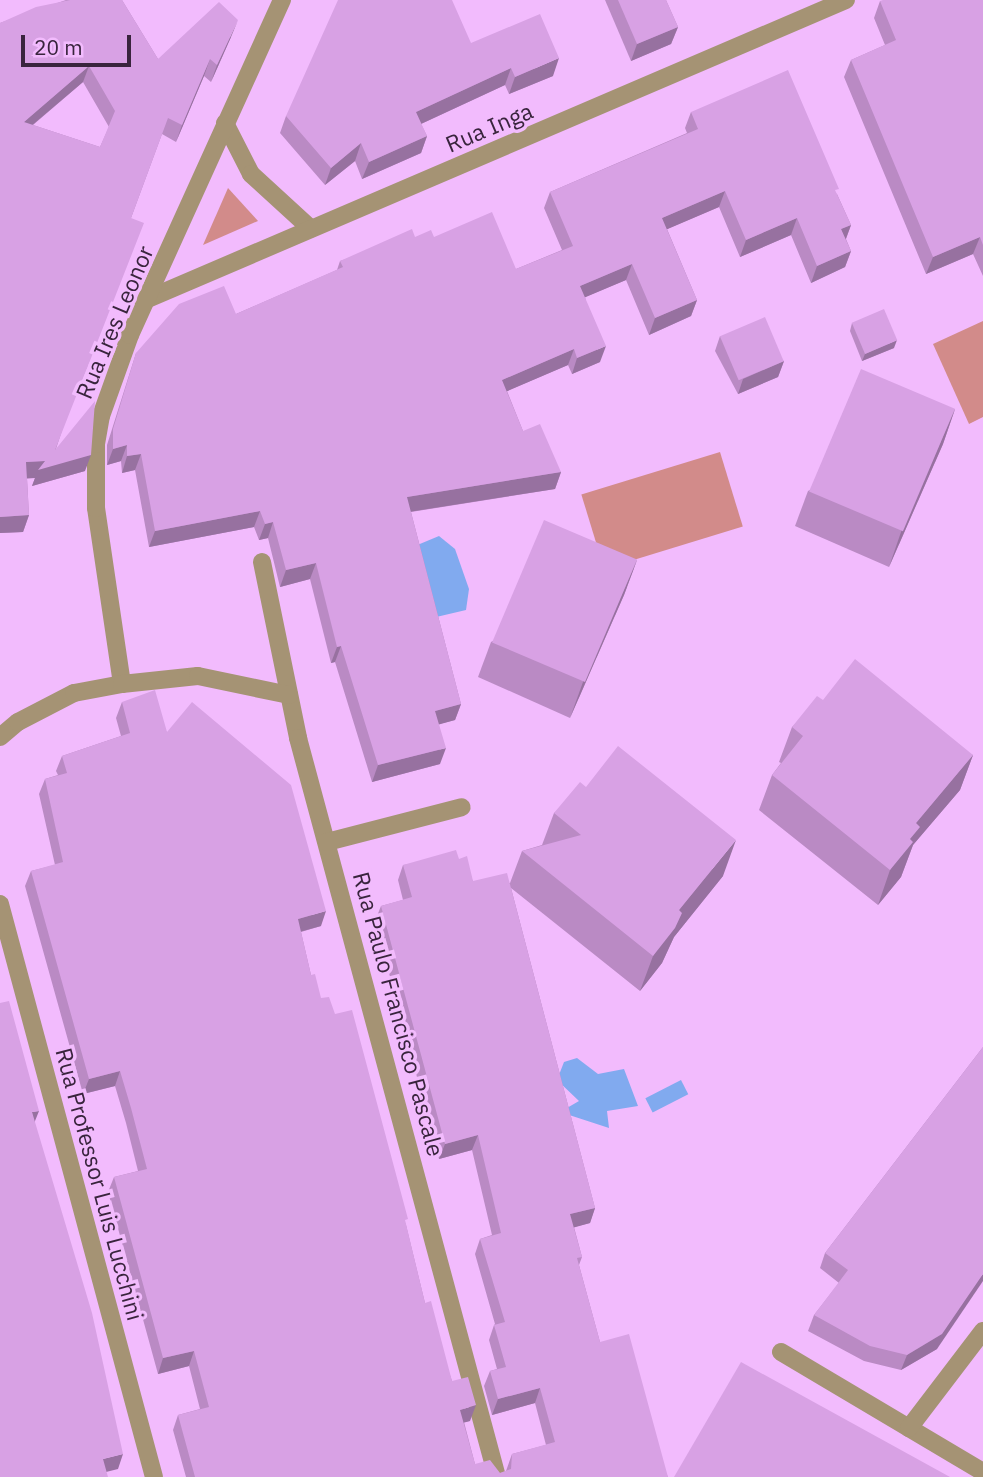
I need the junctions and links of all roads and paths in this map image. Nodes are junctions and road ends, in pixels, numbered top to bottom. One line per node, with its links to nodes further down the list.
1 (282, 0): 3 (street, Rua Ires Leonor)
2 (846, 0): 4 (street, Rua Inga)
3 (225, 123): 4 (street); 5 (street, Rua Ires Leonor)
4 (311, 229): 5 (street, Rua Inga)
5 (150, 298): 7 (street, Rua Ires Leonor)
6 (262, 562): 8 (street, Rua Paulo Francisco Pascale)
7 (122, 684): 8 (street); 9 (street)
8 (289, 695): 11 (street, Rua Paulo Francisco Pascale)
9 (0, 737)
10 (462, 807): 11 (street)
11 (327, 842): 18 (street, Rua Paulo Francisco Pascale)
12 (0, 904): 17 (street, Rua Professor Luis Lucchini)
13 (983, 1331): 15 (street)
14 (781, 1352): 15 (street)
15 (909, 1428): 16 (street)
16 (983, 1472)
17 (154, 1477)
18 (497, 1477)

